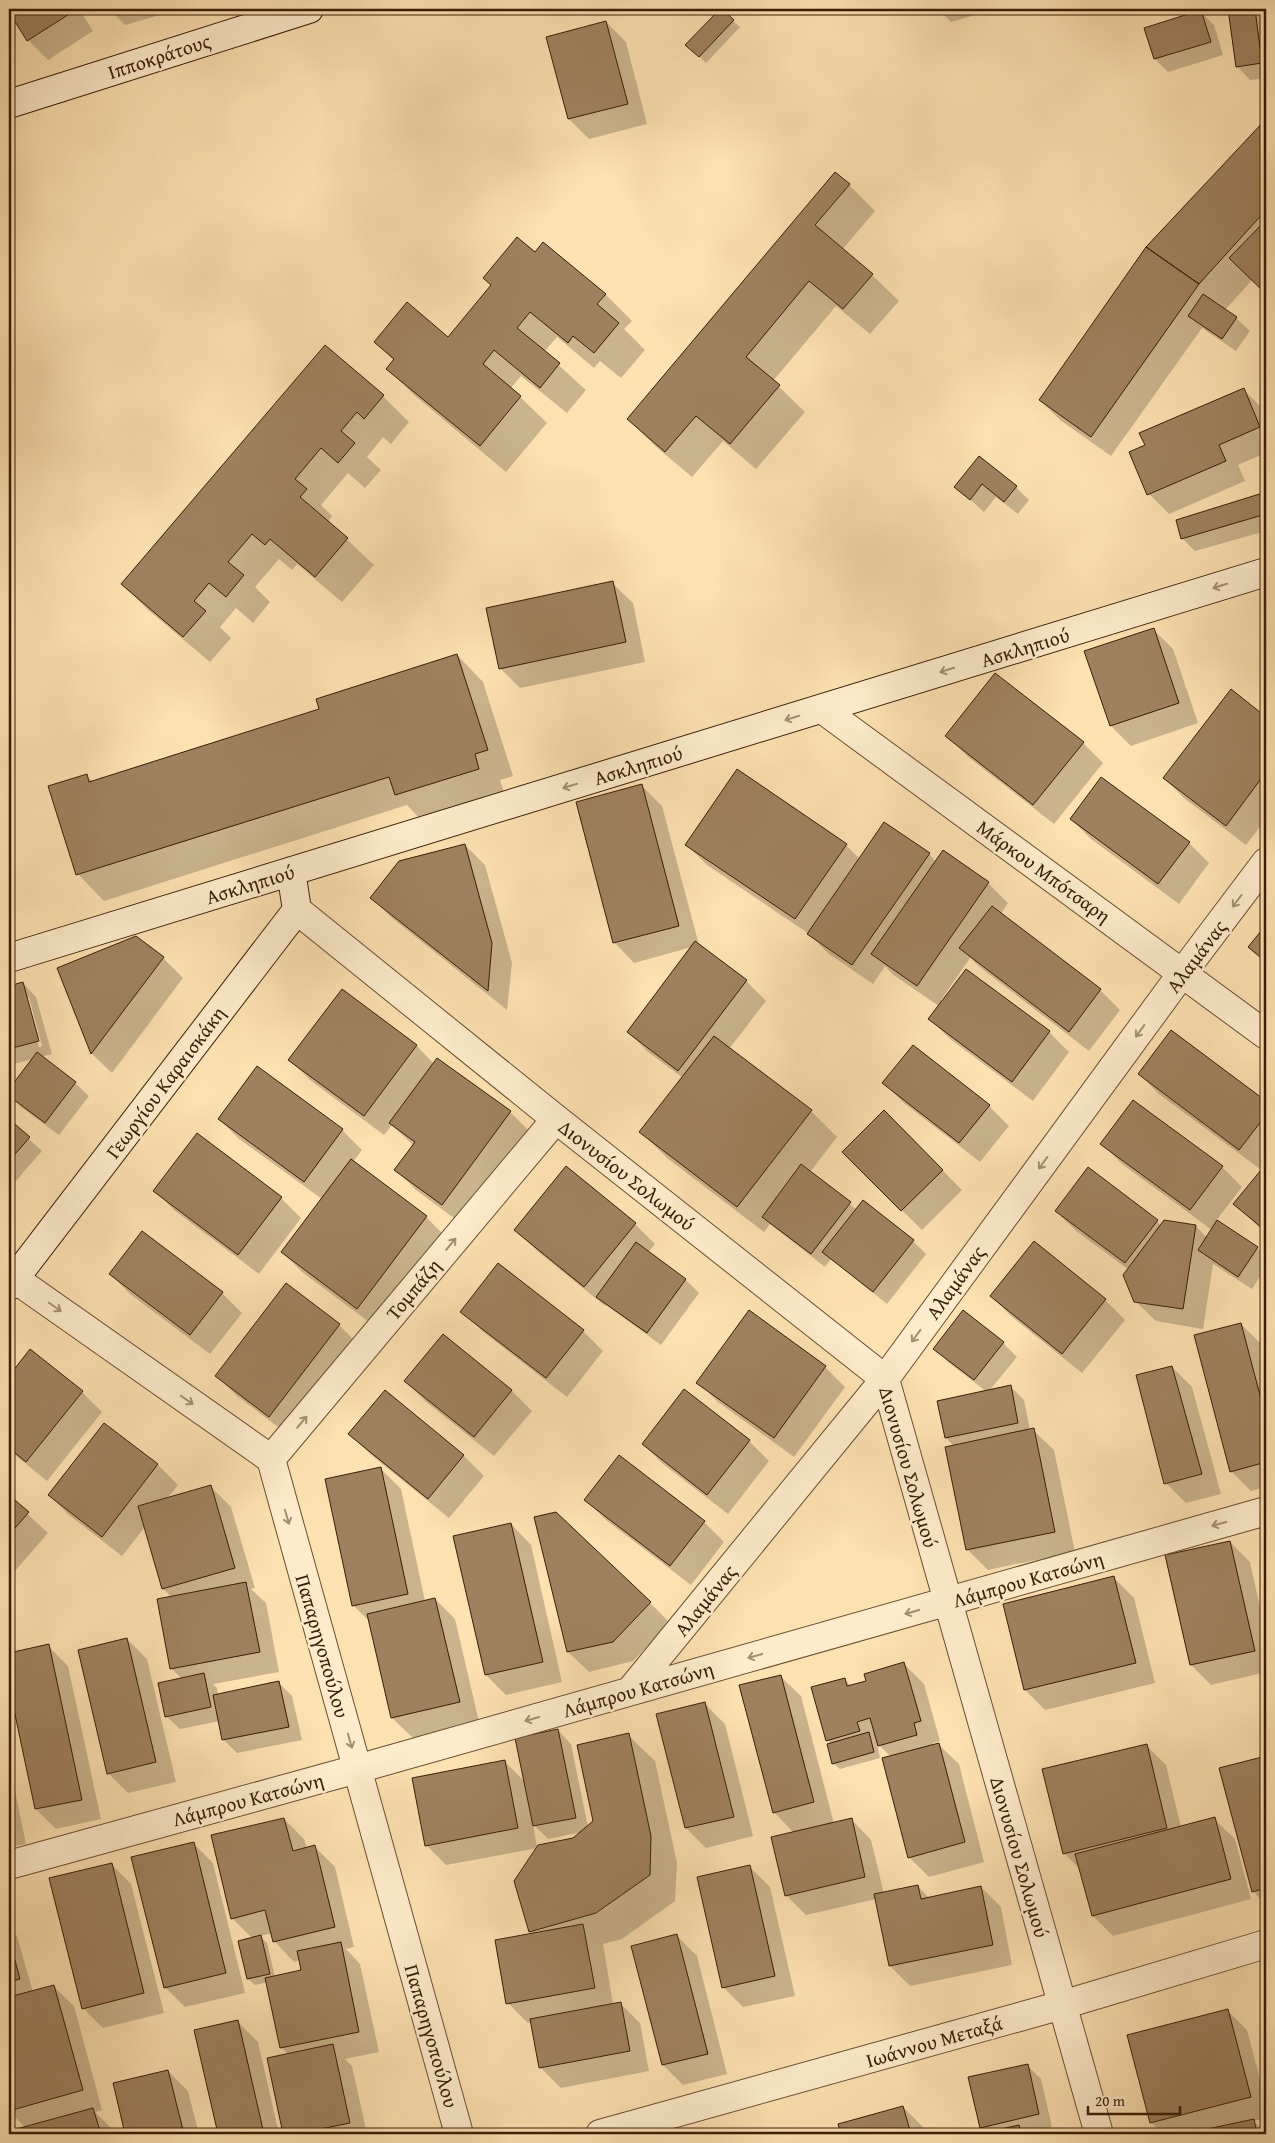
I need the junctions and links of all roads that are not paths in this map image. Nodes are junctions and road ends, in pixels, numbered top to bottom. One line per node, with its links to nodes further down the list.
1 (309, 9): 2 (street, Ιπποκράτους)
2 (9, 104)
3 (1266, 572): 4 (street, Ασκληπιού, one-way to 4)
4 (822, 709): 6 (street, Ασκληπιού, one-way to 6); 9 (street, Μάρκου Μπότσαρη)
5 (1266, 862): 9 (street, Αλαμάνας, one-way to 9)
6 (291, 871): 7 (street); 8 (street, Ασκληπιού)
7 (297, 910): 11 (street, Διονυσίου Σολωμού); 12 (street, Γεωργίου Καραισκάκη)
8 (9, 958)
9 (1183, 972): 10 (street, Μάρκου Μπότσαρη); 13 (street, Αλαμάνας, one-way to 13)
10 (1266, 1035)
11 (556, 1119): 13 (street, Διονυσίου Σολωμού); 14 (street, Τομπάζη, one-way to 11)
12 (12, 1282): 14 (street, one-way to 14)
13 (885, 1379): 16 (street, Διονυσίου Σολωμού); 17 (street, Αλαμάνας)
14 (271, 1459): 18 (street, Παπαρηγοπούλου, one-way to 18)
15 (1266, 1511): 16 (street, Λάμπρου Κατσώνη, one-way to 16)
16 (948, 1602): 17 (street, Λάμπρου Κατσώνη, one-way to 17); 21 (street, Διονυσίου Σολωμού)
17 (630, 1691): 18 (street, Λάμπρου Κατσώνη, one-way to 18)
18 (357, 1769): 19 (street, Λάμπρου Κατσώνη); 22 (street, Παπαρηγοπούλου)
19 (9, 1864)
20 (1266, 1944): 21 (street, Ιωάννου Μεταξά)
21 (1062, 2005): 23 (street, Ιωάννου Μεταξά); 24 (street, Διονυσίου Σολωμού)
22 (459, 2134)
23 (600, 2134)
24 (1099, 2134)

